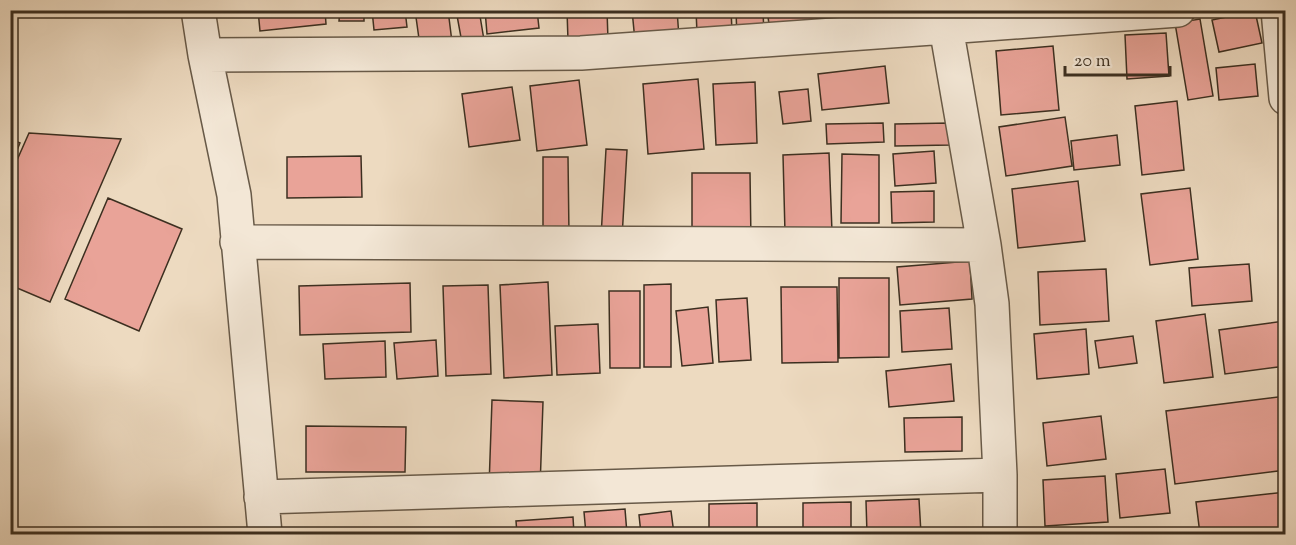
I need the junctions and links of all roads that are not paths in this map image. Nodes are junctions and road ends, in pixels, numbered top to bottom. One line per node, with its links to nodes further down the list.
1 (198, 10): 5 (street)
2 (1178, 10): 4 (street)
3 (1278, 10): 6 (street)
4 (946, 19): 5 (street); 8 (street)
5 (205, 55): 7 (street)
6 (1286, 98)
7 (237, 242): 8 (street); 10 (street)
8 (984, 245): 9 (street)
9 (1000, 475): 10 (street); 12 (street)
10 (261, 497): 11 (street)
11 (265, 534)
12 (1000, 534)

